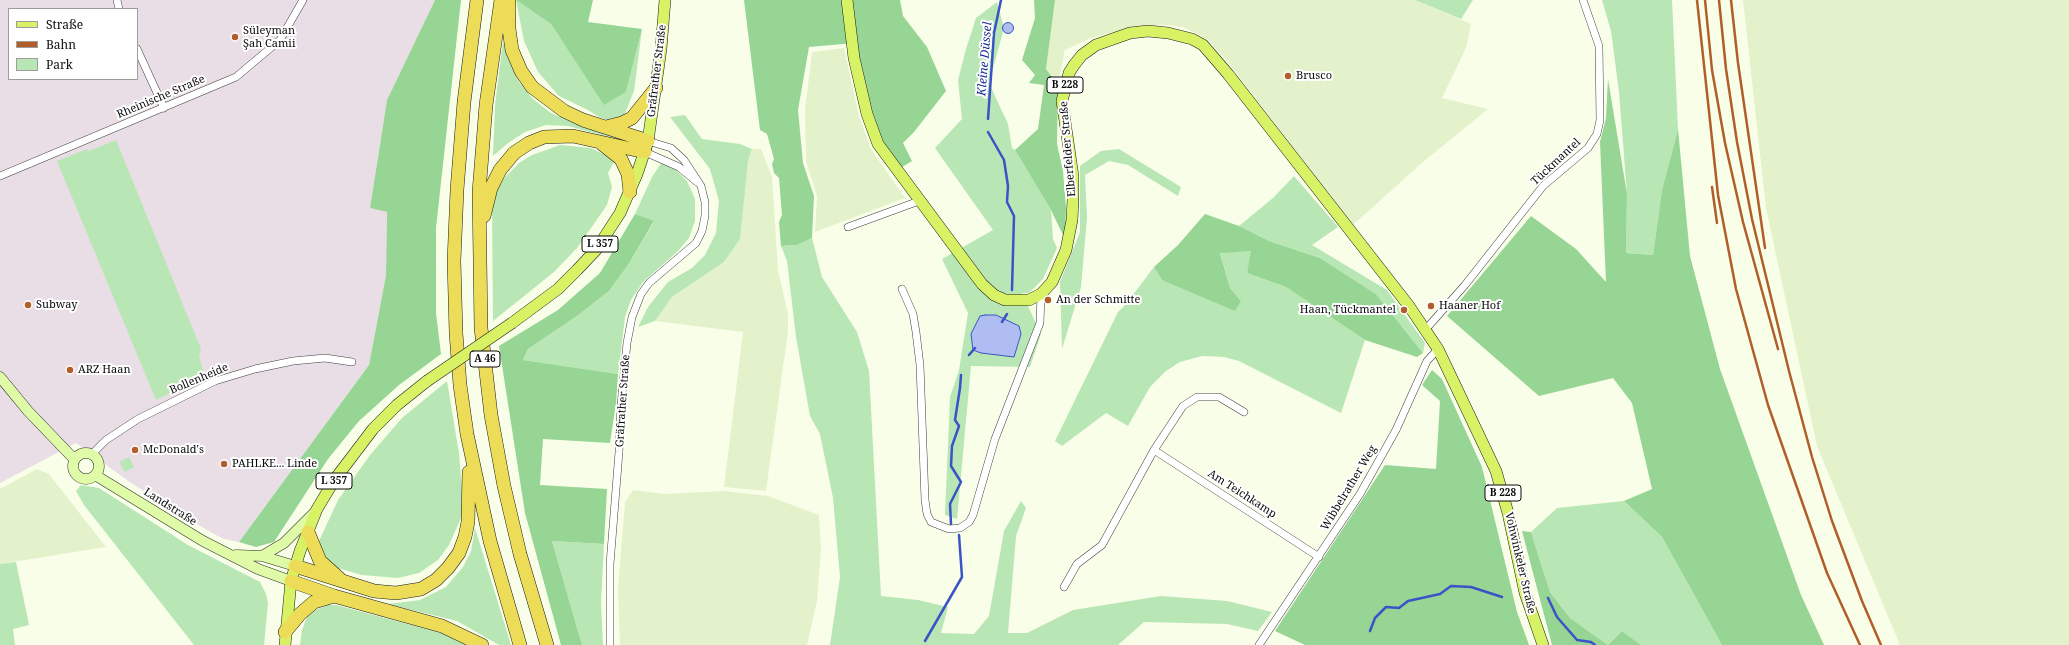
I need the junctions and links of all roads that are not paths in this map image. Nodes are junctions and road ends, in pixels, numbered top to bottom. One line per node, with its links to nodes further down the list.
1 (303, 0): 10 (street, Rheinische Straße)
2 (478, 0): 27 (highway, A 46)
3 (501, 0): 19 (highway, A 46)
4 (508, 0): 11 (highway)
5 (665, 0): 9 (main road, Gräfrather Straße / L 357)
6 (847, 0): 17 (main road)
7 (1583, 0): 22 (street, Tückmantel)
8 (138, 50): 10 (street)
9 (656, 88): 11 (highway); 13 (main road, Gräfrather Straße / L 357)
10 (164, 108): 14 (street, Rheinische Straße)
11 (605, 127): 13 (highway)
12 (598, 142): 13 (highway); 16 (highway); 19 (highway)
13 (646, 146): 15 (street); 15 (street, Gräfrather Straße); 16 (main road, L 357)
14 (0, 176)
15 (701, 186): 46 (street, Gräfrather Straße)
16 (630, 192): 32 (main road, L 357, bridge)
17 (919, 202): 18 (street); 21 (main road)
18 (848, 227)
19 (479, 231): 45 (highway, A 46)
20 (902, 289): 21 (street)
21 (1041, 294): 22 (main road, Elberfelder Straße / B 228)
22 (1426, 329): 23 (main road, Elberfelder Straße / B 228)
23 (1438, 349): 36 (street, Wibbelrather Weg); 48 (main road, Vohwinkeler Straße / B 228)
24 (352, 362): 29 (street, Bollenheide)
25 (0, 377): 30 (main road)
26 (1244, 412): 28 (street)
27 (467, 434): 39 (highway); 44 (highway, A 46)
28 (1154, 450): 36 (street, Am Teichkamp); 40 (street)
29 (92, 454): 30 (main road); 31 (main road)
30 (74, 459): 31 (main road)
31 (96, 475): 34 (main road, Landstraße)
32 (317, 509): 33 (main road, L 357); 35 (main road)
33 (308, 532): 37 (main road, L 357); 39 (highway)
34 (234, 556): 35 (main road, Landstraße); 38 (main road, Landstraße)
35 (262, 556): 37 (main road, Landstraße)
36 (1319, 557): 47 (street, Wibbelrather Weg)
37 (295, 566): 38 (main road, L 357); 39 (highway)
38 (291, 581): 41 (highway); 42 (main road, L 357)
39 (343, 581)
40 (1064, 586)
41 (334, 596): 42 (highway); 43 (highway)
42 (285, 639)
43 (482, 645)
44 (520, 645)
45 (547, 645)
46 (610, 645)
47 (1259, 645)
48 (1543, 645)

